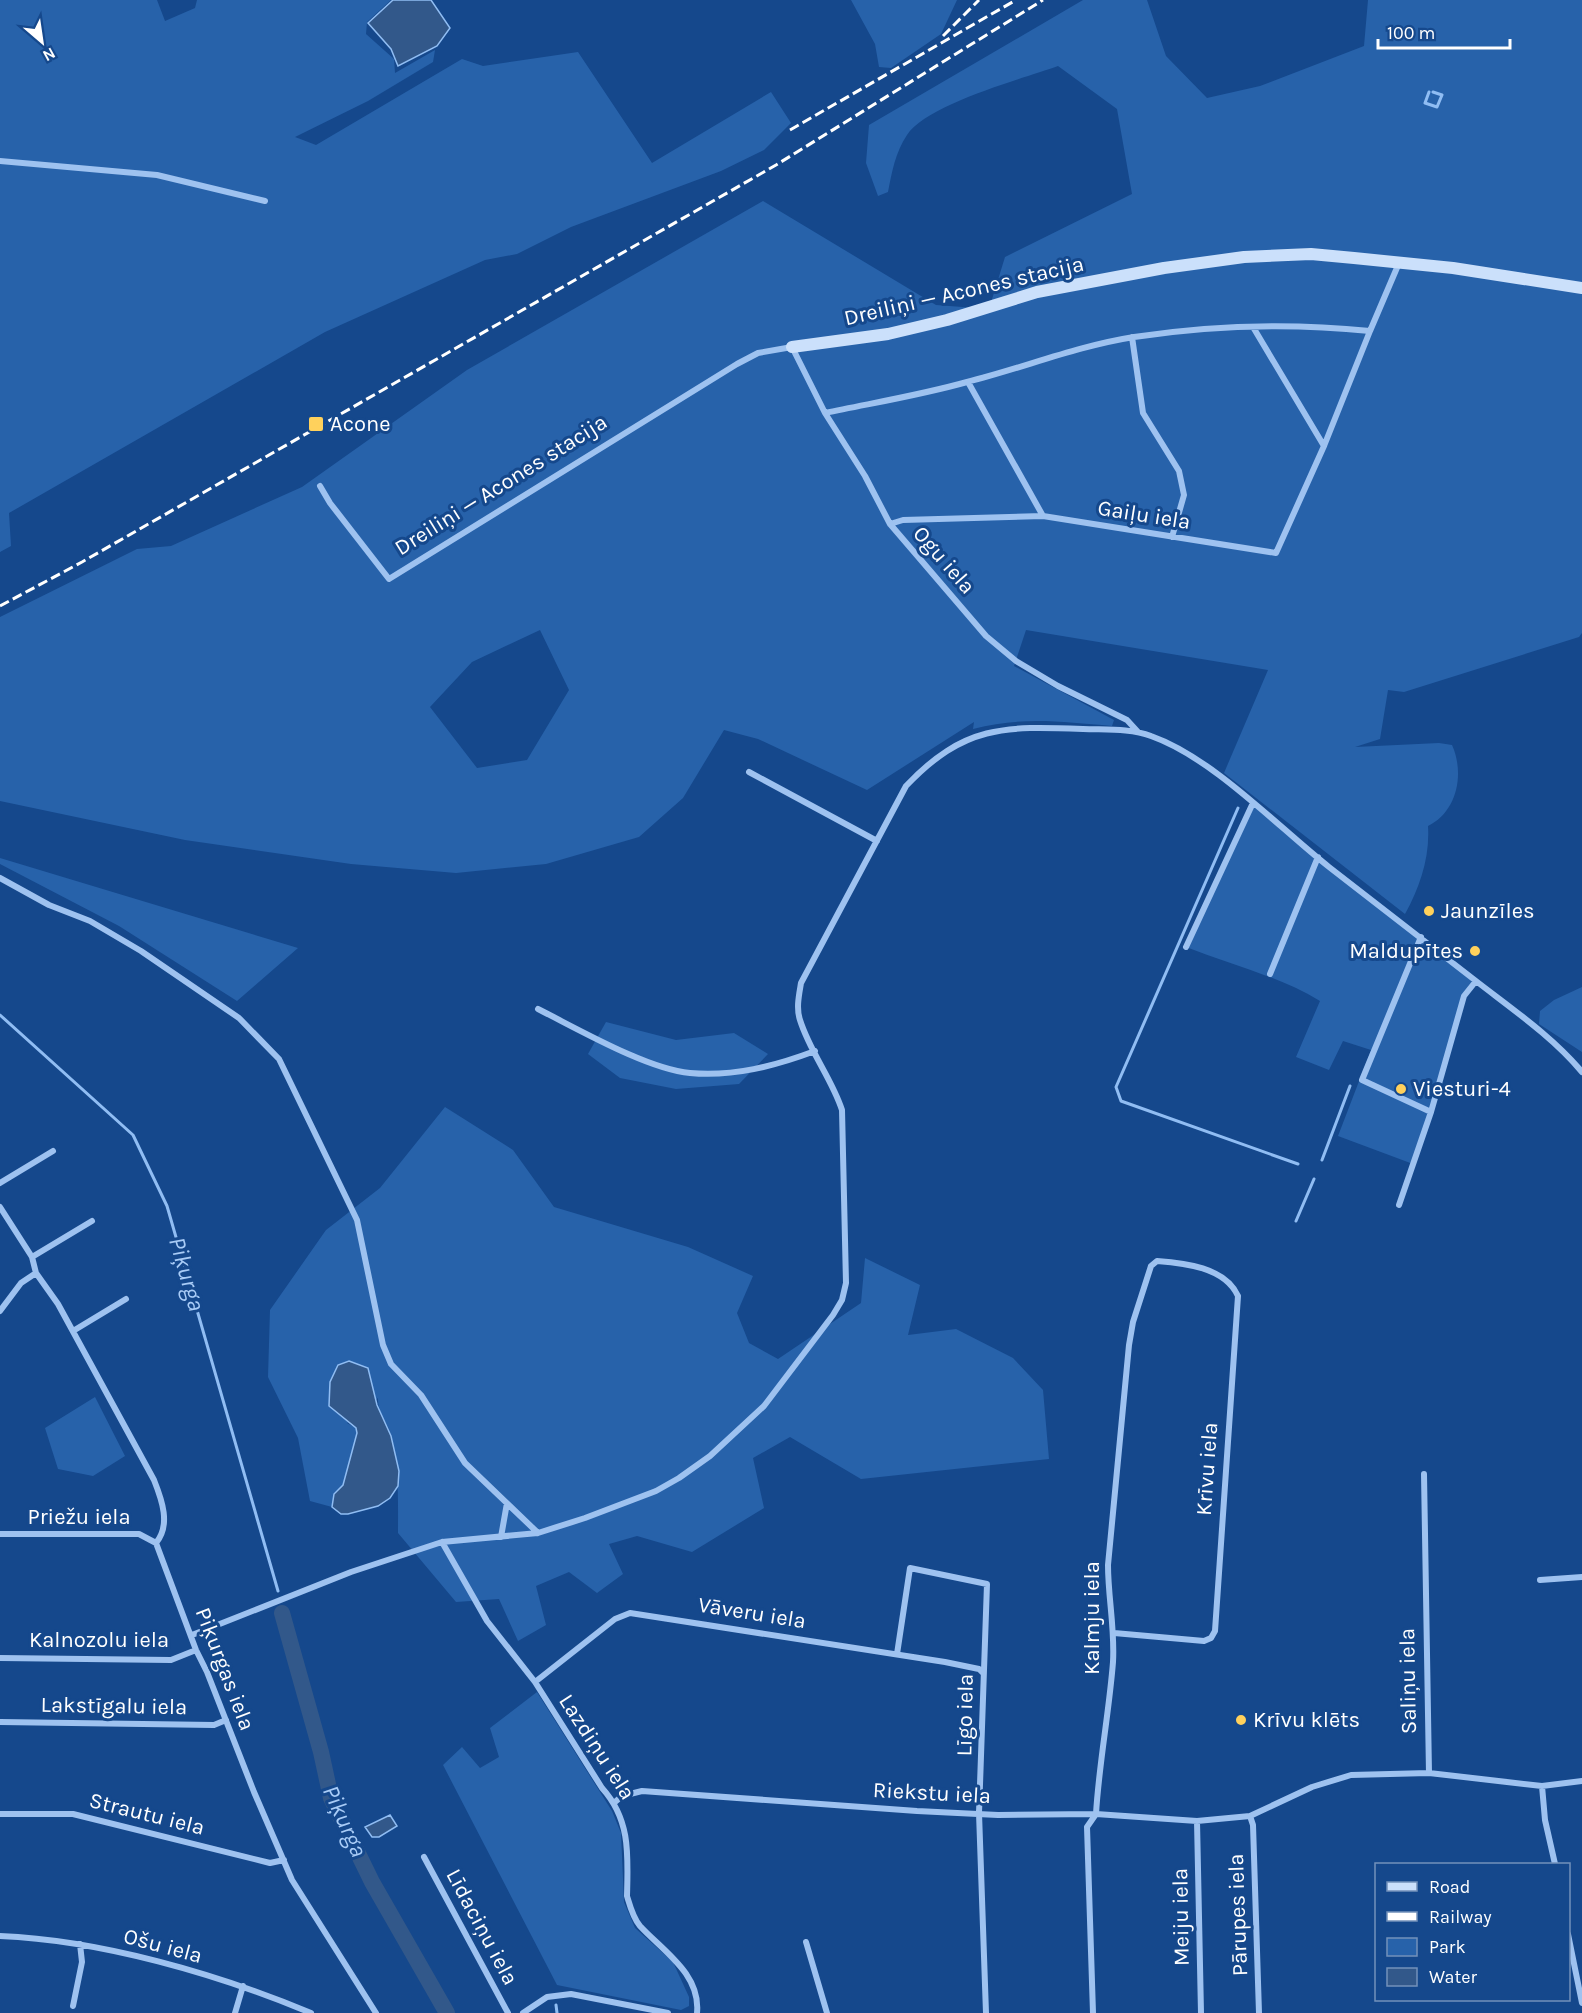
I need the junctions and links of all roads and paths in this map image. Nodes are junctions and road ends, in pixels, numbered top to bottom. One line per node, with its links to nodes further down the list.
1 (0, 161): 2 (street)
2 (265, 201)
3 (1399, 263): 4 (street, Dreiliņi — Acones stacija); 6 (street, Gaiļu iela); 8 (street, Dreiliņi — Acones stacija)
4 (1582, 288)
5 (1253, 327): 6 (street); 7 (street); 11 (street)
6 (1370, 331): 11 (street, Gaiļu iela)
7 (1132, 337): 9 (street); 15 (street)
8 (792, 347): 10 (street, Ogu iela); 12 (street, Dreiliņi — Acones stacija)
9 (968, 382): 10 (street); 13 (street)
10 (825, 413): 14 (street, Ogu iela)
11 (1324, 446): 15 (street, Gaiļu iela)
12 (320, 486)
13 (1043, 516): 14 (street, Gaiļu iela); 15 (street, Gaiļu iela)
14 (890, 524): 16 (street, Ogu iela)
15 (1172, 537)
16 (1138, 732): 18 (street); 19 (street)
17 (749, 772): 19 (street)
18 (1252, 805): 20 (street); 23 (street)
19 (877, 841): 27 (street)
20 (1318, 857): 22 (street); 24 (street)
21 (0, 878): 42 (street)
22 (1421, 937): 25 (street); 29 (street)
23 (1186, 947)
24 (1270, 974)
25 (1476, 981): 28 (street); 29 (street)
26 (538, 1008): 27 (street)
27 (815, 1051): 43 (street)
28 (1582, 1072)
29 (1431, 1112): 32 (street)
30 (53, 1151): 31 (street)
31 (0, 1182)
32 (1399, 1205)
33 (0, 1207): 35 (street)
34 (92, 1221): 35 (street)
35 (32, 1257): 37 (street)
36 (1157, 1262): 50 (street, Kalmju iela); 50 (street, Krīvu iela)
37 (36, 1273): 39 (street); 40 (street)
38 (126, 1299): 40 (street)
39 (0, 1311)
40 (73, 1331): 47 (street)
41 (1424, 1474): 59 (street, Saliņu iela)
42 (507, 1503): 43 (street); 45 (street)
43 (538, 1533): 45 (street)
44 (0, 1534): 47 (street, Priežu iela)
45 (501, 1537): 46 (street)
46 (442, 1542): 51 (street); 56 (street, Lazdiņu iela)
47 (156, 1543): 51 (street, Piķurgas iela)
48 (1582, 1577): 49 (street)
49 (1540, 1580)
50 (1114, 1633): 65 (street, Kalmju iela)
51 (192, 1635): 52 (street, Piķurgas iela)
52 (196, 1650): 54 (street, Kalnozolu iela); 57 (street, Piķurgas iela)
53 (897, 1654): 55 (street, Vāveru iela); 55 (street, Līgo iela); 56 (street, Vāveru iela)
54 (0, 1658)
55 (983, 1673): 63 (street, Līgo iela)
56 (535, 1682): 62 (street, Lazdiņu iela)
57 (226, 1720): 58 (street, Lakstīgalu iela); 69 (street, Piķurgas iela)
58 (0, 1722)
59 (1429, 1773): 61 (street, Riekstu iela); 66 (street, Riekstu iela)
60 (1582, 1781): 61 (street, Riekstu iela)
61 (1542, 1786): 70 (street)
62 (615, 1802): 63 (street, Riekstu iela); 84 (street, Lazdiņu iela)
63 (979, 1813): 65 (street, Riekstu iela); 86 (street, Līgo iela)
64 (0, 1814): 69 (street, Strautu iela)
65 (1096, 1814): 67 (street, Riekstu iela); 87 (street, Kalmju iela)
66 (1250, 1816): 67 (street, Riekstu iela); 89 (street, Pārupes iela)
67 (1197, 1821): 88 (street, Meiju iela)
68 (424, 1857): 81 (street, Līdaciņu iela)
69 (284, 1860): 80 (street, Piķurgas iela)
70 (1555, 1863)
71 (0, 1936): 74 (street, Ošu iela)
72 (1570, 1939): 76 (street)
73 (806, 1942): 85 (street)
74 (80, 1944): 75 (street, Ošu iela); 77 (street)
75 (243, 1986): 78 (street); 79 (street, Ošu iela)
76 (1582, 2003)
77 (73, 2006)
78 (235, 2013)
79 (311, 2013)
80 (376, 2013)
81 (508, 2013)
82 (523, 2013): 83 (street)
83 (668, 2013)
84 (697, 2013)
85 (827, 2013)
86 (986, 2013)
87 (1093, 2013)
88 (1201, 2013)
89 (1259, 2013)

